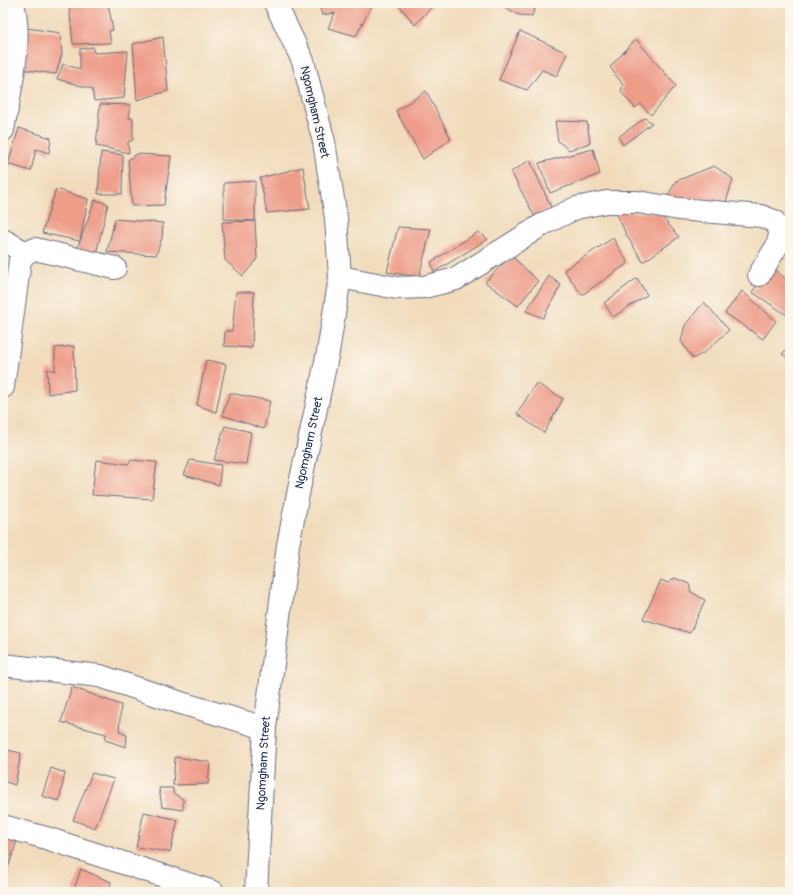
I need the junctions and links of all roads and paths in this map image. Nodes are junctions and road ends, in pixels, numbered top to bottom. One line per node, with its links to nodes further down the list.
1 (13, 3): 3 (street)
2 (275, 3): 8 (street, Ngomgham Street)
3 (3, 130)
4 (3, 240): 5 (street)
5 (26, 253): 6 (street); 9 (street)
6 (115, 268)
7 (759, 275): 8 (street)
8 (340, 277): 11 (street, Ngomgham Street)
9 (3, 387)
10 (3, 665): 11 (street)
11 (266, 728): 14 (street, Ngomgham Street)
12 (3, 826): 13 (street)
13 (213, 892)
14 (256, 892)

